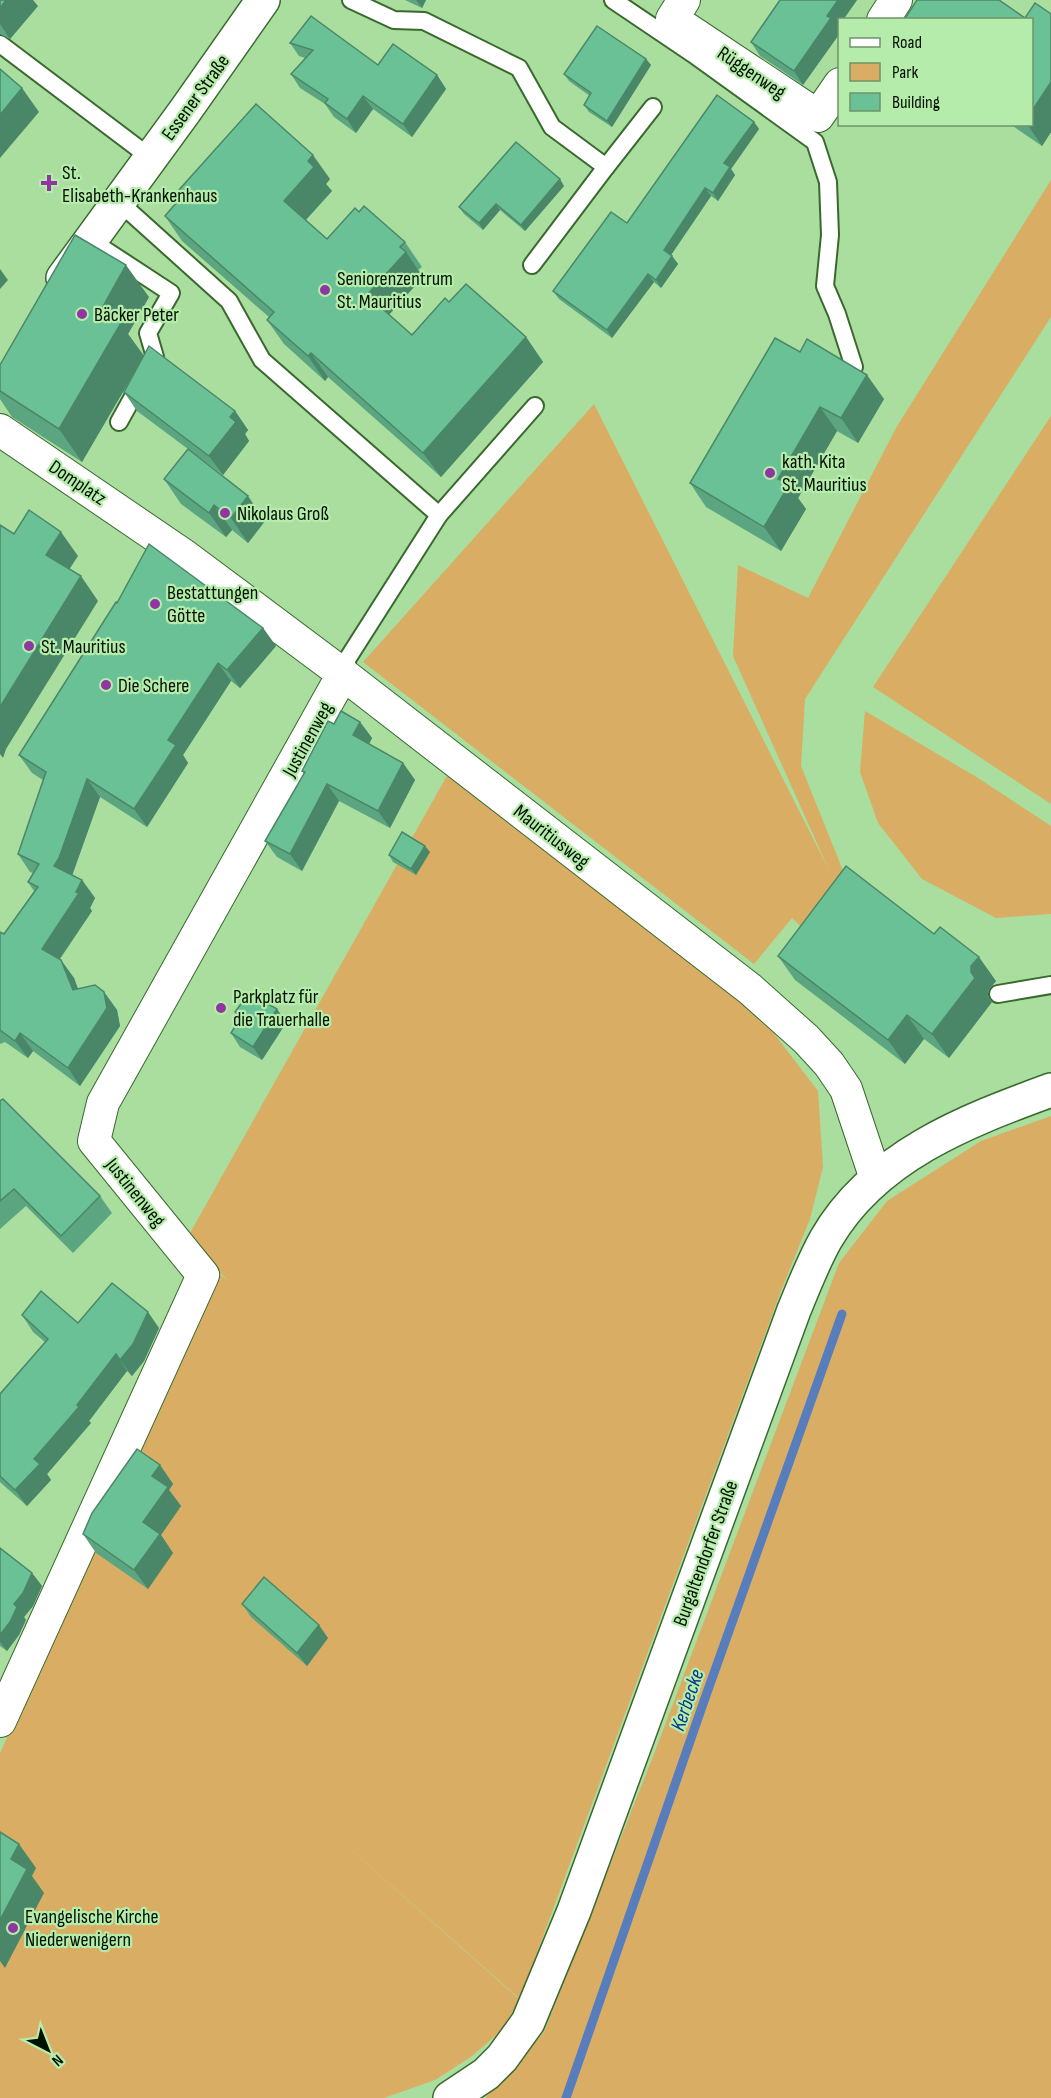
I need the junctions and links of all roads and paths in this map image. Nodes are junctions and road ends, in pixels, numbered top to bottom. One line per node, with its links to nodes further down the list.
1 (263, 0): 10 (main road, Essener Straße)
2 (351, 0): 11 (lane)
3 (613, 0): 16 (lane)
4 (684, 0): 8 (street, Rüggenweg)
5 (896, 0): 6 (street)
6 (884, 18)
7 (0, 44): 10 (lane)
8 (838, 87)
9 (653, 107): 11 (lane)
10 (151, 158): 12 (main road, Essener Straße)
11 (606, 167): 14 (lane)
12 (119, 202): 13 (main road, Essener Straße); 20 (lane)
13 (90, 240): 15 (main road, Essener Straße); 18 (lane)
14 (532, 264)
15 (48, 300)
16 (854, 367)
17 (535, 406): 20 (lane)
18 (119, 422)
19 (0, 430): 21 (street, Domplatz)
20 (439, 515): 22 (lane)
21 (155, 546): 22 (street, Mauritiusweg)
22 (343, 674): 26 (street, Mauritiusweg); 27 (street, Justinenweg)
23 (1051, 985): 24 (lane)
24 (998, 993)
25 (1051, 1090): 26 (main road, Burgaltendorfer Straße)
26 (876, 1179): 28 (main road, Burgaltendorfer Straße)
27 (0, 1720)
28 (450, 2098)

